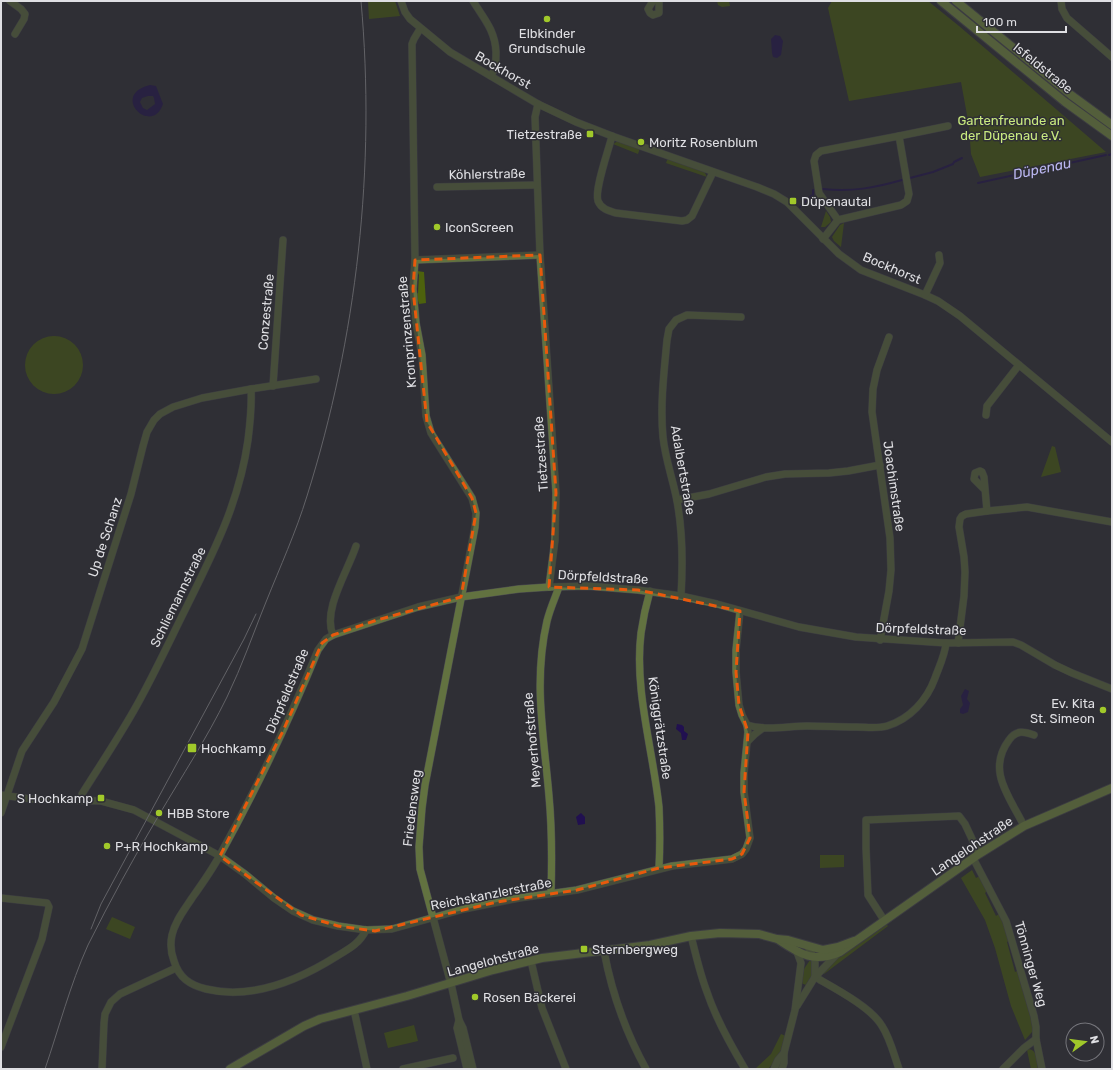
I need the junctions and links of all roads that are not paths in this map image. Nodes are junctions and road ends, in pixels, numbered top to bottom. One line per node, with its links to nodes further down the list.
1 (10, 1): 10 (street)
2 (401, 1): 9 (street, Bockhorst)
3 (473, 1): 12 (street)
4 (653, 1): 5 (street)
5 (659, 1)
6 (941, 1): 16 (street, Isfeldstraße)
7 (956, 1): 14 (street, Isfeldstraße)
8 (1061, 1): 11 (street)
9 (420, 29): 12 (street, Bockhorst); 27 (street, Kronprinzenstraße)
10 (15, 34)
11 (1112, 57)
12 (491, 76): 13 (street, Bockhorst)
13 (538, 104): 17 (street, Bockhorst); 20 (street, Tietzestraße)
14 (1112, 125)
15 (948, 126): 18 (street)
16 (1111, 133)
17 (612, 136): 19 (street, Bockhorst); 19 (street)
18 (899, 136): 22 (street); 22 (street)
19 (713, 172): 23 (street, Bockhorst)
20 (537, 185): 21 (street, Köhlerstraße); 25 (street, Tietzestraße)
21 (437, 187)
22 (838, 220): 23 (street)
23 (823, 239): 28 (street, Bockhorst)
24 (283, 240): 33 (street, Conzestraße)
25 (540, 255): 27 (street); 43 (street, Tietzestraße)
26 (939, 255): 28 (street, Bockhorst)
27 (415, 260): 47 (street, Kronprinzenstraße)
28 (925, 295): 31 (street, Bockhorst)
29 (741, 316): 39 (street, Adalbertstraße)
30 (889, 337): 37 (street, Joachimstraße)
31 (1019, 365): 35 (street); 36 (street, Bockhorst)
32 (316, 379): 33 (street, Up de Schanz)
33 (273, 386): 34 (street, Up de Schanz)
34 (251, 389): 59 (street, Up de Schanz); 60 (street, Schliemannstraße)
35 (986, 415)
36 (1112, 442)
37 (880, 465): 39 (street); 50 (street, Joachimstraße)
38 (985, 490): 40 (street)
39 (677, 500): 46 (street, Adalbertstraße)
40 (987, 511): 41 (street); 52 (street)
41 (1112, 522)
42 (356, 546): 49 (street)
43 (549, 587): 44 (street, Dörpfeldstraße); 47 (street, Dörpfeldstraße)
44 (559, 587): 45 (street, Dörpfeldstraße); 66 (street, Meyerhofstraße)
45 (650, 591): 46 (street, Dörpfeldstraße); 65 (street, Königgrätzstraße)
46 (681, 596): 48 (street, Dörpfeldstraße)
47 (461, 597): 49 (street, Dörpfeldstraße); 68 (street, Friedensweg)
48 (740, 611): 50 (street, Dörpfeldstraße); 54 (street, Reichskanzlerstraße)
49 (333, 635): 63 (street, Dörpfeldstraße)
50 (880, 640): 51 (street, Dörpfeldstraße)
51 (946, 643): 52 (street, Dörpfeldstraße); 55 (street)
52 (958, 643): 53 (street, Dörpfeldstraße)
53 (1112, 689)
54 (747, 725): 55 (street); 57 (street, Reichskanzlerstraße)
55 (763, 728): 57 (street)
56 (1034, 735): 62 (street)
57 (748, 741): 65 (street, Reichskanzlerstraße)
58 (1112, 788): 62 (street, Langelohstraße)
59 (4, 796): 60 (street, Reichskanzlerstraße); 61 (street, Up de Schanz)
60 (81, 800): 63 (street, Reichskanzlerstraße)
61 (1, 813)
62 (1024, 826): 64 (street, Langelohstraße)
63 (220, 856): 70 (street, Reichskanzlerstraße); 82 (street, Dörpfeldstraße)
64 (976, 856): 69 (street, Langelohstraße); 69 (street, Tönninger Weg); 88 (street, Tönninger Weg)
65 (659, 868): 66 (street, Reichskanzlerstraße)
66 (551, 893): 68 (street, Reichskanzlerstraße)
67 (1, 898): 89 (street)
68 (432, 917): 70 (street, Reichskanzlerstraße); 84 (street, Friedensweg)
69 (884, 920): 73 (street, Langelohstraße)
70 (366, 930): 82 (street)
71 (691, 936): 72 (street, Langelohstraße); 76 (street, Langelohstraße); 100 (street)
72 (777, 938): 74 (street, Langelohstraße); 77 (street, Langelohstraße)
73 (854, 941): 75 (street, Langelohstraße); 78 (street, Langelohstraße)
74 (808, 947): 75 (street, Langelohstraße); 79 (street)
75 (823, 950): 79 (street)
76 (604, 951): 80 (street, Langelohstraße); 99 (street)
77 (797, 952): 79 (street, Langelohstraße); 81 (street)
78 (840, 952): 79 (street, Langelohstraße); 83 (street)
79 (813, 956): 81 (street); 83 (street)
80 (531, 960): 84 (street, Langelohstraße); 98 (street)
81 (801, 967): 86 (street)
82 (176, 968): 92 (street)
83 (815, 977): 86 (street); 103 (street)
84 (451, 983): 85 (street, Langelohstraße); 87 (street, Friedensweg)
85 (354, 1010): 93 (street, Langelohstraße); 94 (street)
86 (795, 1010): 90 (street)
87 (458, 1020): 96 (street, Friedensweg); 97 (street, Friedensweg)
88 (1036, 1039): 104 (street); 105 (street, Tönninger Weg)
89 (1, 1047)
90 (784, 1052): 101 (street); 102 (street)
91 (453, 1058): 95 (street)
92 (102, 1069)
93 (230, 1069)
94 (367, 1069)
95 (403, 1069)
96 (467, 1069)
97 (473, 1069)
98 (566, 1069)
99 (646, 1069)
100 (745, 1069)
101 (774, 1069)
102 (782, 1069)
103 (899, 1069)
104 (1003, 1069)
105 (1042, 1069)

